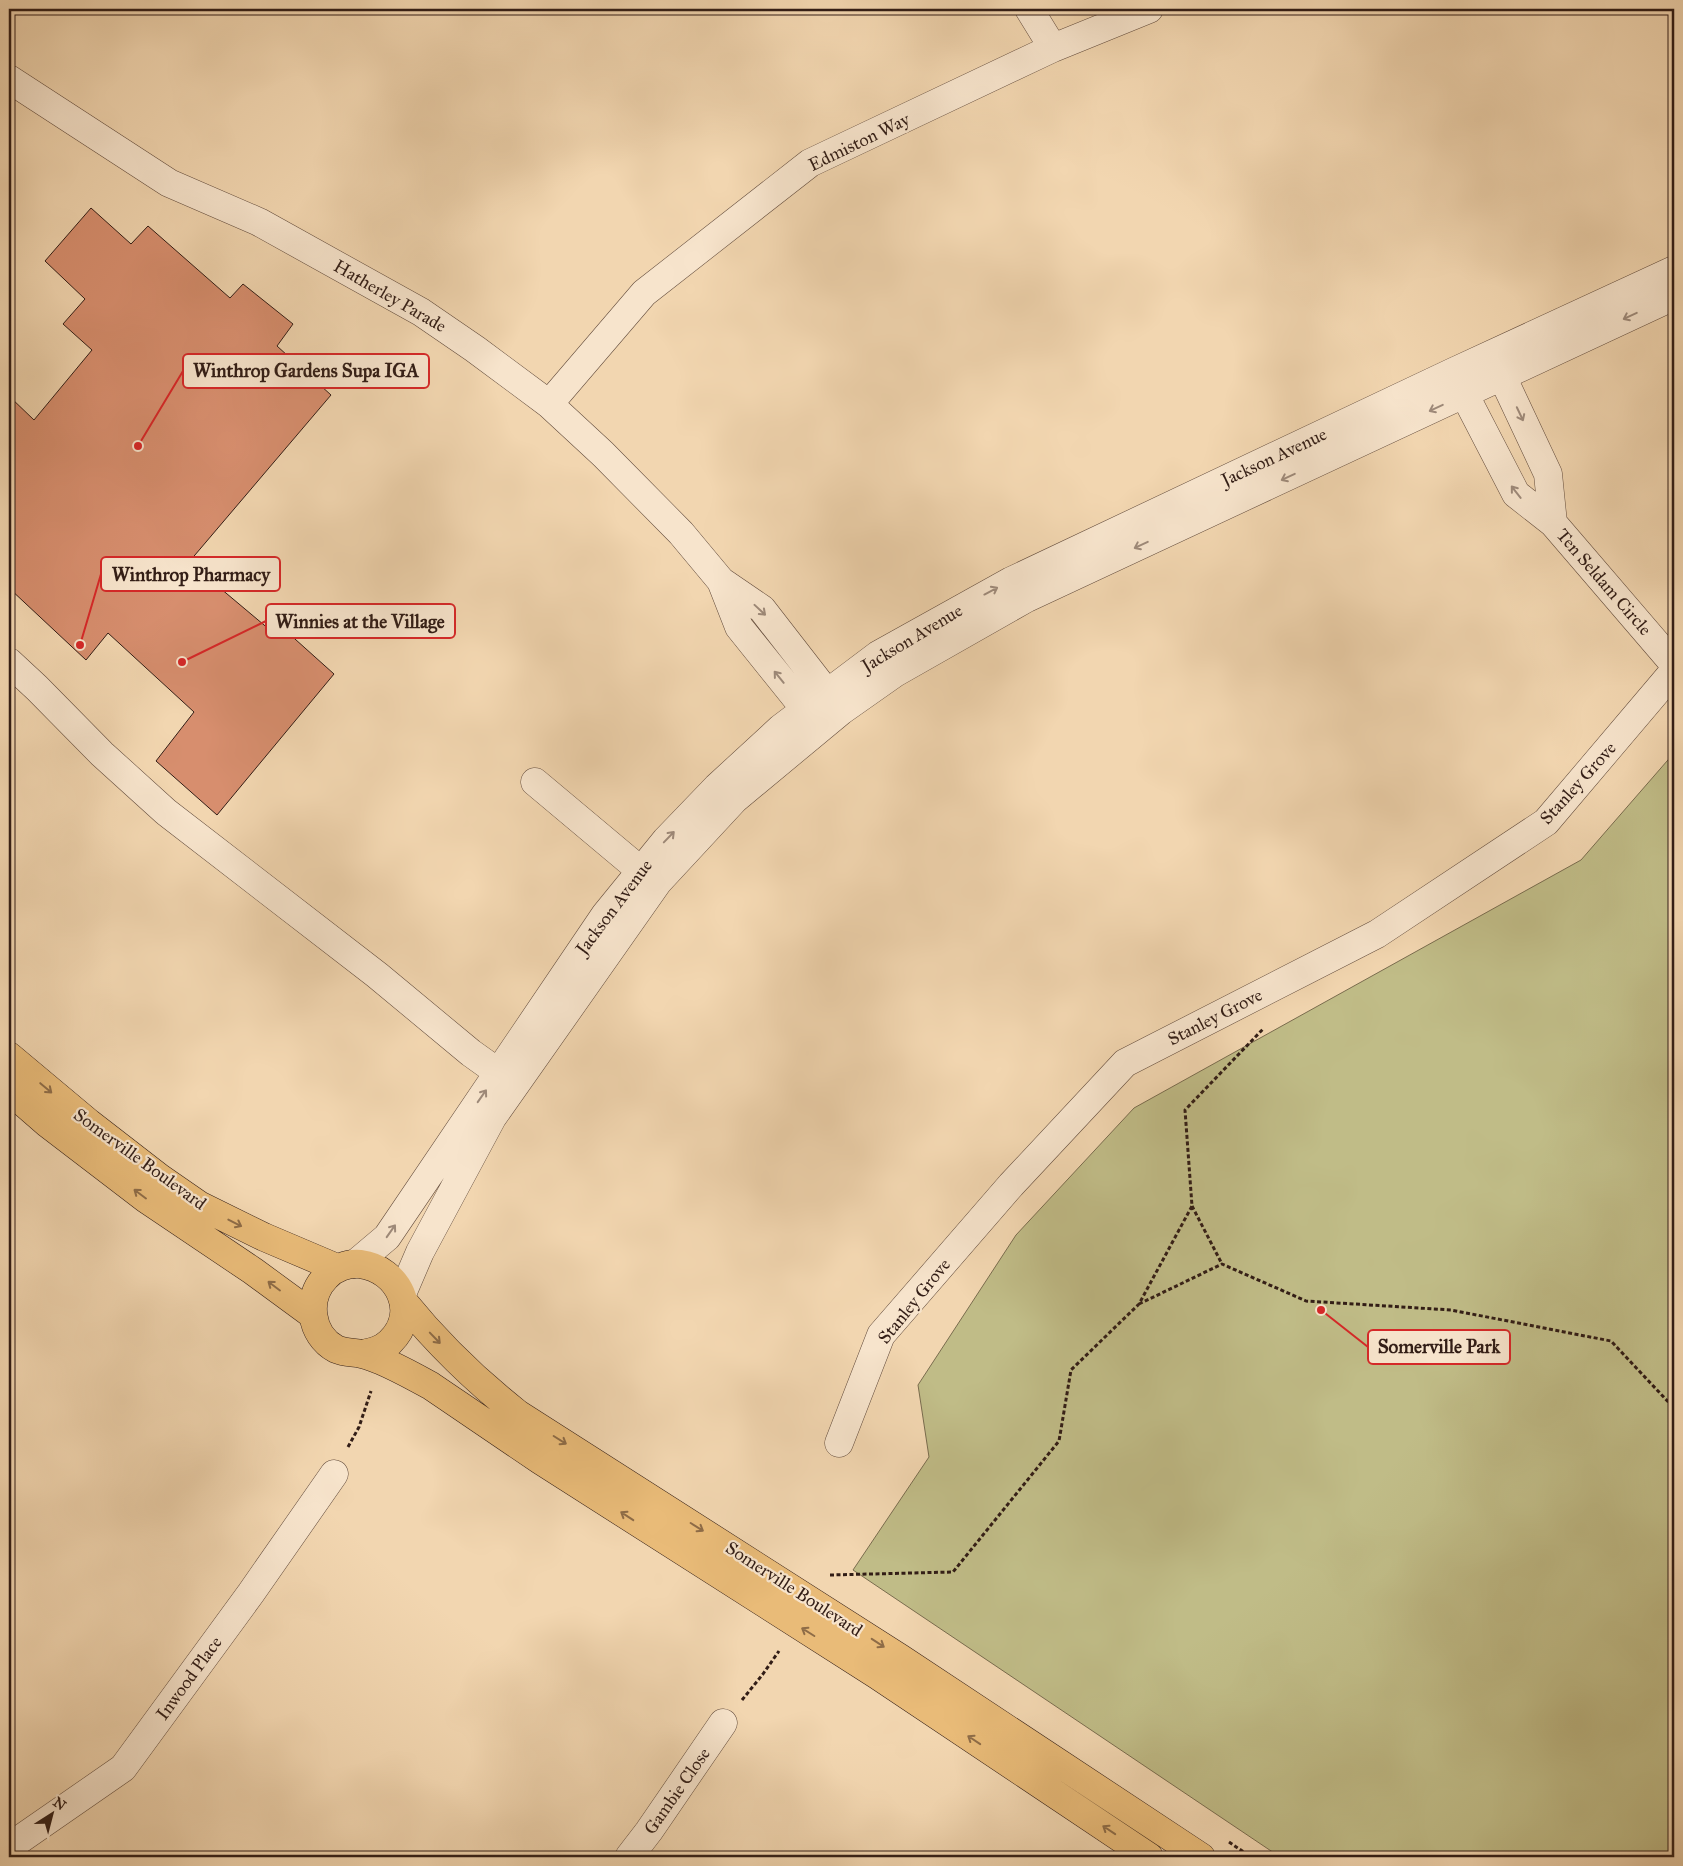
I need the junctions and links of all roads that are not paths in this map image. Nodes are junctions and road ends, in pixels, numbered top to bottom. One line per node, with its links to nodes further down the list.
1 (1029, 9): 3 (street)
2 (1149, 9): 3 (street, Edmiston Way)
3 (1053, 48): 9 (street, Edmiston Way)
4 (9, 79): 9 (street, Hatherley Parade)
5 (1674, 270): 7 (street, Jackson Avenue)
6 (1674, 296): 7 (street, Jackson Avenue, one-way to 7)
7 (1497, 365): 8 (street, Jackson Avenue); 10 (street, Ten Seldam Circle, one-way to 10)
8 (1459, 383): 10 (street, Ten Seldam Circle, one-way to 8); 14 (street, Jackson Avenue)
9 (549, 404): 14 (street, Hatherley Parade)
10 (1554, 523): 12 (street, Ten Seldam Circle)
11 (9, 662): 18 (street)
12 (1674, 664)
13 (1674, 671): 24 (street, Stanley Grove)
14 (824, 710): 16 (street, Jackson Avenue, one-way to 14); 21 (street, Jackson Avenue)
15 (535, 782): 16 (street)
16 (640, 870): 18 (street, Jackson Avenue)
17 (9, 1056): 20 (main road, Somerville Boulevard, one-way to 20)
18 (499, 1073): 20 (street, Jackson Avenue, one-way to 18)
19 (9, 1090): 22 (main road, Somerville Boulevard, one-way to 19)
20 (346, 1266): 21 (main road, Somerville Boulevard); 22 (main road)
21 (402, 1298): 23 (main road); 28 (main road, Somerville Boulevard, one-way to 28)
22 (313, 1315): 23 (main road, Somerville Boulevard)
23 (362, 1354): 30 (main road, Somerville Boulevard, one-way to 23)
24 (839, 1443)
25 (334, 1474): 27 (street, Inwood Place)
26 (723, 1723): 29 (street, Gambie Close)
27 (9, 1847)
28 (1190, 1854)
29 (629, 1857)
30 (1149, 1857)

